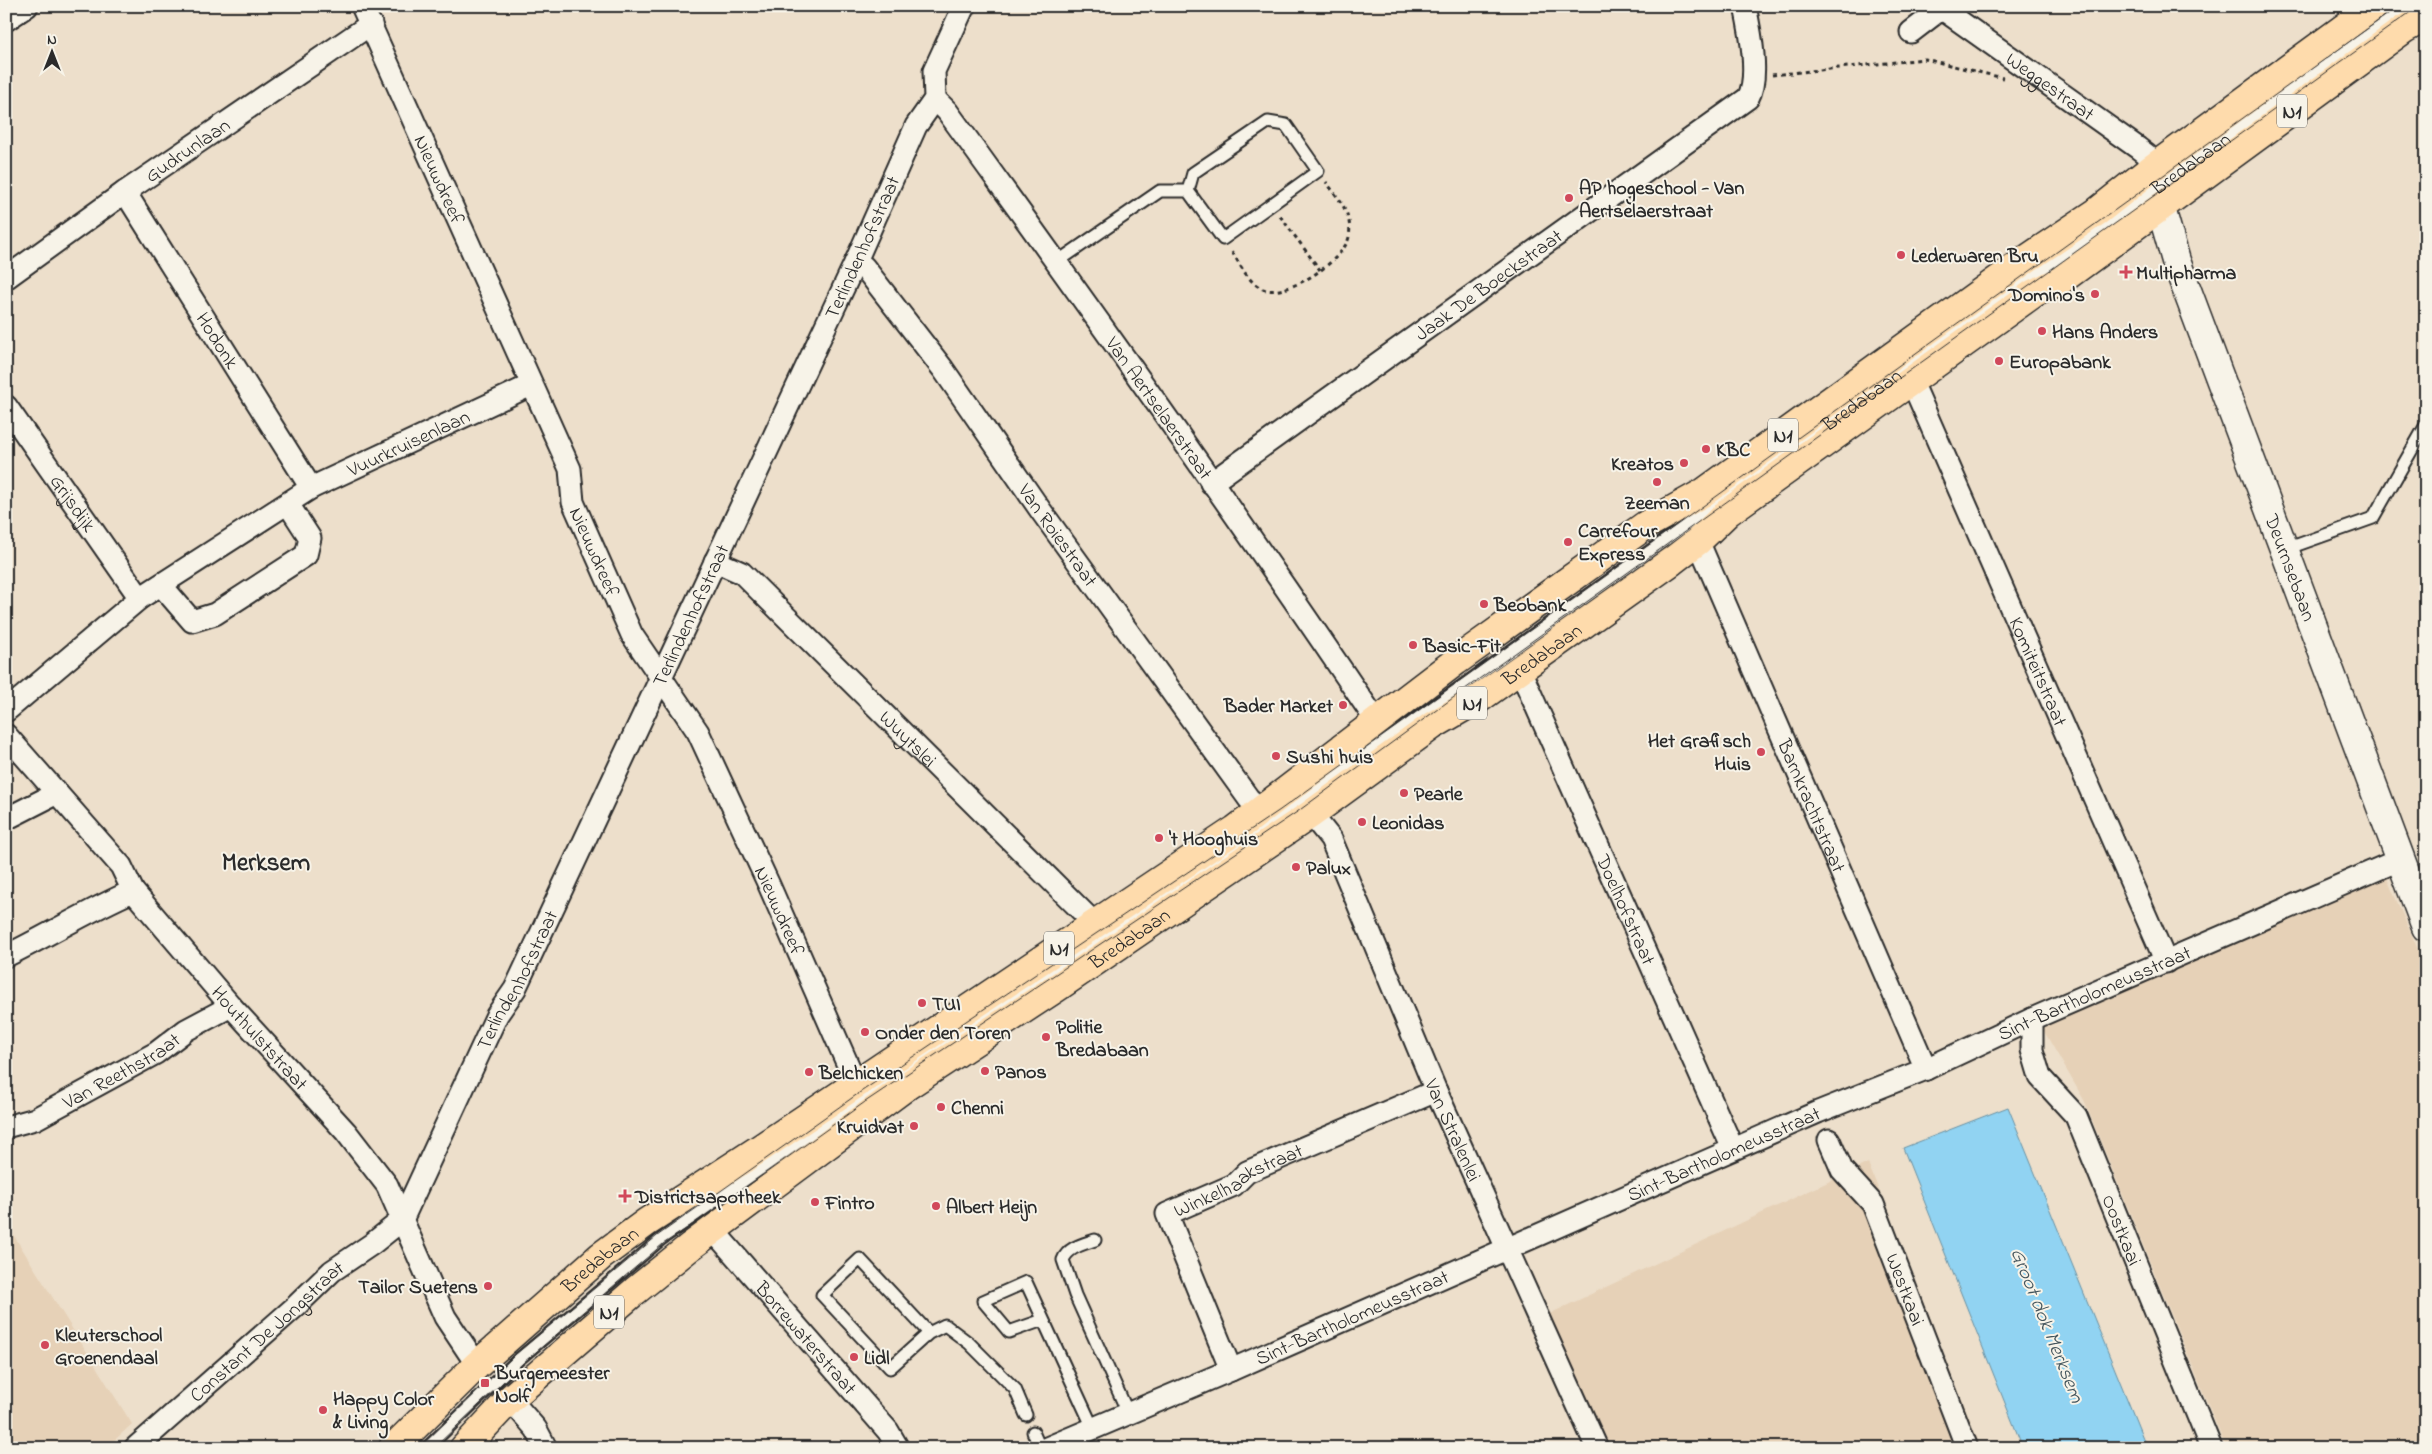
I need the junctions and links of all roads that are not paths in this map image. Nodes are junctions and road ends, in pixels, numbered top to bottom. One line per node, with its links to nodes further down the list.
1 (26, 6): 9 (street)
2 (964, 6): 11 (street)
3 (1745, 6): 22 (street, Jaak De Boeckstraat)
4 (2374, 6): 12 (main road, Bredabaan / N1)
5 (2409, 6): 12 (lane, Bredabaan)
6 (1940, 7): 10 (street); 12 (street, Weggestraat)
7 (366, 15): 14 (street, Gudrunlaan); 19 (street, Nieuwdreef)
8 (2426, 17): 12 (main road, Bredabaan / N1)
9 (6, 20)
10 (1911, 32)
11 (935, 99): 15 (street, Terlindenhofstraat); 16 (street, Van Aertselaerstraat)
12 (2155, 189): 18 (main road, Bredabaan / N1); 26 (main road, Deurnsebaan); 33 (main road, Bredabaan / N1); 36 (lane, Bredabaan)
13 (1188, 191): 13 (lane); 16 (lane)
14 (125, 192): 17 (street, Gudrunlaan); 23 (street, Hodonk)
15 (856, 262): 27 (street, Terlindenhofstraat); 36 (street, Van Roiestraat)
16 (1057, 262): 22 (street, Van Aertselaerstraat)
17 (6, 278)
18 (1912, 382): 25 (main road, Bredabaan / N1); 43 (street, Komiteitstraat)
19 (531, 385): 23 (street, Vuurkruisenlaan); 31 (street, Nieuwdreef)
20 (6, 406): 29 (street, Grijsdijk)
21 (2426, 424): 26 (lane)
22 (1211, 483): 33 (street, Van Aertselaerstraat)
23 (311, 488): 24 (street, Vuurkruisenlaan)
24 (288, 504): 28 (street, Vuurkruisenlaan); 28 (street)
25 (1698, 541): 30 (main road, Bredabaan / N1); 46 (street, Barnkrachtstraat)
26 (2283, 550): 38 (main road, Deurnsebaan)
27 (715, 561): 31 (street, Terlindenhofstraat); 40 (street, Wuytslei)
28 (161, 585): 29 (street, Vuurkruisenlaan)
29 (140, 598): 32 (street, Vuurkruisenlaan)
30 (1520, 670): 36 (main road, Bredabaan / N1); 51 (street, Doelhofstraat)
31 (661, 677): 48 (street, Nieuwdreef); 52 (street, Terlindenhofstraat)
32 (6, 711)
33 (1377, 722): 36 (main road, Bredabaan / N1)
34 (6, 735): 35 (street, Houthulststraat)
35 (57, 793): 37 (street); 39 (street, Houthulststraat)
36 (1287, 811): 40 (main road, Bredabaan / N1); 47 (street, Van Stralenlei); 48 (main road, Bredabaan / N1)
37 (6, 818)
38 (2400, 859): 41 (main road, Deurnsebaan); 43 (street, Sint-Bartholomeusstraat)
39 (133, 891): 42 (street); 44 (street, Houthulststraat)
40 (1095, 924): 48 (main road, Bredabaan / N1)
41 (2426, 927)
42 (6, 956)
43 (2166, 962): 45 (street, Sint-Bartholomeusstraat)
44 (231, 1006): 49 (street, Van Reethstraat); 52 (street, Houthulststraat)
45 (2032, 1019): 46 (street, Sint-Bartholomeusstraat); 75 (street, Oostkaai)
46 (1926, 1069): 51 (street, Sint-Bartholomeusstraat)
47 (1436, 1092): 56 (street, Van Stralenlei); 60 (street, Winkelhaakstraat)
48 (863, 1098): 53 (main road, Bredabaan / N1); 54 (lane); 59 (main road, Bredabaan / N1)
49 (6, 1127)
50 (1830, 1140): 74 (street, Westkaai)
51 (1733, 1149): 56 (street, Sint-Bartholomeusstraat)
52 (402, 1220): 59 (street, Houthulststraat); 67 (street, Constant De Jongstraat)
53 (712, 1230): 54 (lane); 61 (main road, Bredabaan / N1); 65 (street, Borrewaterstraat)
54 (660, 1240): 69 (lane)
55 (1095, 1240): 62 (lane)
56 (1508, 1248): 60 (street, Sint-Bartholomeusstraat); 73 (street, Van Stralenlei)
57 (1043, 1320): 57 (lane); 64 (lane)
58 (929, 1333): 58 (lane); 63 (lane)
59 (477, 1365): 68 (main road, Bredabaan / N1)
60 (1231, 1370): 62 (street, Sint-Bartholomeusstraat)
61 (510, 1399): 70 (main road, Bredabaan / N1); 71 (street)
62 (1128, 1413): 64 (street, Sint-Bartholomeusstraat)
63 (1026, 1415)
64 (1093, 1428): 66 (street, Sint-Bartholomeusstraat)
65 (893, 1440)
66 (1040, 1440): 72 (lane)
67 (135, 1448)
68 (393, 1448)
69 (426, 1448)
70 (464, 1448)
71 (546, 1448)
72 (1040, 1448)
73 (1597, 1448)
74 (1967, 1448)
75 (2211, 1448)

